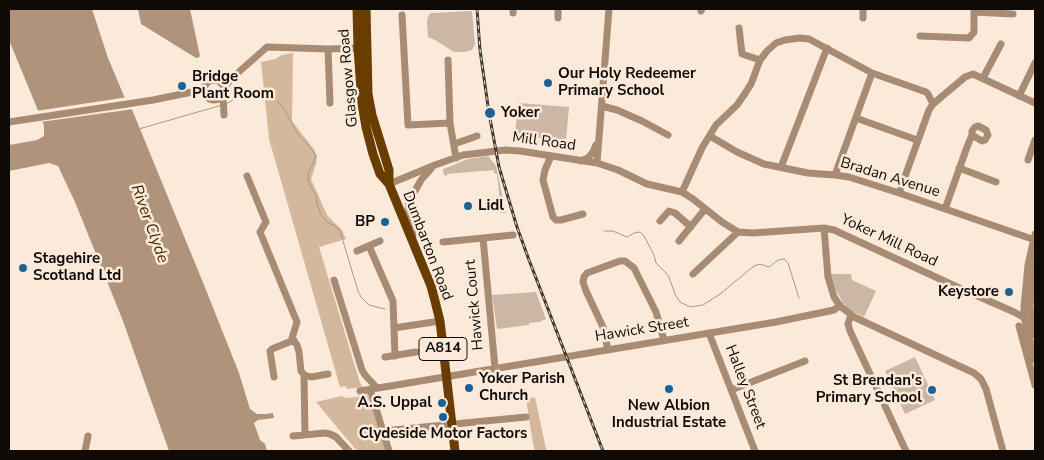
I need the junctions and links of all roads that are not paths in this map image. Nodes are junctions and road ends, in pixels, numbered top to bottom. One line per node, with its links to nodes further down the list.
1 (357, 9): 14 (main road, Glasgow Road / A814)
2 (366, 9): 14 (main road, Glasgow Road / A814)
3 (558, 9): 9 (street)
4 (609, 9): 31 (street)
5 (863, 9): 10 (street)
6 (974, 10): 8 (street); 12 (street)
7 (403, 11): 34 (street)
8 (1013, 14)
9 (558, 18)
10 (863, 18)
11 (739, 28): 18 (street)
12 (920, 36)
13 (1001, 44): 22 (street)
14 (363, 48): 16 (street); 51 (main road, Glasgow Road / A814); 55 (main road, Glasgow Road / A814)
15 (827, 48): 18 (street); 20 (street); 49 (street)
16 (328, 49): 21 (street); 28 (street)
17 (448, 60): 34 (street)
18 (760, 60): 39 (street)
19 (1035, 63): 26 (street)
20 (872, 74): 30 (street); 32 (street)
21 (232, 78): 23 (street); 25 (street)
22 (983, 78): 26 (street); 30 (street)
23 (219, 81): 24 (street); 25 (street)
24 (205, 91): 27 (street); 33 (street)
25 (223, 91): 27 (street); 27 (street)
26 (1019, 96): 29 (street)
27 (214, 100)
28 (330, 103)
29 (1035, 103)
30 (933, 104): 40 (street)
31 (602, 106): 35 (street); 36 (street)
32 (856, 118): 40 (street); 52 (street)
33 (9, 122)
34 (450, 123): 42 (street)
35 (599, 135): 46 (street); 47 (street)
36 (668, 135)
37 (972, 135): 50 (street)
38 (477, 136): 42 (street)
39 (710, 136): 49 (street, Bradan Avenue); 56 (street)
40 (917, 140): 57 (street)
41 (1035, 140): 45 (street)
42 (454, 144): 44 (street)
43 (551, 156): 44 (street, Mill Road); 46 (street, Mill Road); 60 (street)
44 (456, 158): 48 (street, Mill Road)
45 (1028, 160)
46 (580, 161): 47 (street, Mill Road)
47 (597, 164): 56 (street, Mill Road)
48 (435, 165): 55 (street, Mill Road); 72 (street)
49 (781, 167): 52 (street, Bradan Avenue)
50 (959, 168): 54 (street); 59 (street)
51 (380, 174): 55 (main road, Dumbarton Road / A814)
52 (835, 175): 57 (street, Bradan Avenue)
53 (247, 176): 86 (street)
54 (996, 182)
55 (388, 184): 72 (main road, Dumbarton Road / A814)
56 (682, 192): 58 (street)
57 (899, 193): 59 (street, Bradan Avenue)
58 (705, 209): 62 (street); 64 (street)
59 (945, 209): 67 (street, Bradan Avenue)
60 (583, 214)
61 (660, 221): 62 (street)
62 (691, 227): 69 (street)
63 (824, 228): 64 (street, Yoker Mill Road); 77 (street); 79 (street, Yoker Mill Road)
64 (738, 232): 75 (street)
65 (513, 235): 66 (street)
66 (483, 238): 70 (street); 95 (street, Hawick Court)
67 (1035, 238): 79 (street)
68 (380, 241): 71 (street)
69 (680, 241)
70 (443, 242)
71 (369, 246): 73 (street); 83 (street)
72 (416, 250): 80 (main road, Dumbarton Road / A814)
73 (357, 251)
74 (1035, 260): 81 (street)
75 (693, 274)
76 (334, 280): 101 (street)
77 (840, 305): 78 (street); 84 (street, Hawick Street)
78 (852, 316): 115 (street); 116 (street)
79 (1024, 317): 81 (street, Yoker Mill Road); 89 (street)
80 (440, 321): 83 (street); 99 (main road, Dumbarton Road / A814)
81 (1034, 322): 85 (street)
82 (1019, 326): 89 (street)
83 (394, 328): 91 (street)
84 (709, 333): 87 (street, Hawick Street); 102 (street, Halley Street)
85 (1035, 336)
86 (294, 340): 97 (street); 98 (street)
87 (664, 340): 88 (street, Hawick Street); 88 (street)
88 (608, 350): 95 (street, Hawick Street)
89 (1029, 351): 93 (street); 100 (street)
90 (416, 352): 91 (street)
91 (395, 356): 92 (street)
92 (385, 358)
93 (1035, 360)
94 (805, 361): 102 (street)
95 (495, 368): 99 (street, Hawick Street)
96 (328, 374): 97 (street)
97 (304, 375): 107 (street)
98 (274, 377)
99 (447, 377): 101 (street, Hawick Street); 105 (main road, Dumbarton Road / A814)
100 (1035, 385)
101 (374, 388): 103 (street, Hawick Street); 106 (street)
102 (731, 390): 114 (street, Halley Street)
103 (360, 391)
104 (526, 417): 105 (street)
105 (452, 424): 106 (street); 113 (main road, Dumbarton Road / A814)
106 (383, 432): 112 (street)
107 (305, 435): 109 (street); 111 (street)
108 (88, 436): 110 (street)
109 (293, 436)
110 (85, 451)
111 (349, 451)
112 (389, 451)
113 (455, 451)
114 (755, 451)
115 (906, 451)
116 (1003, 451)

